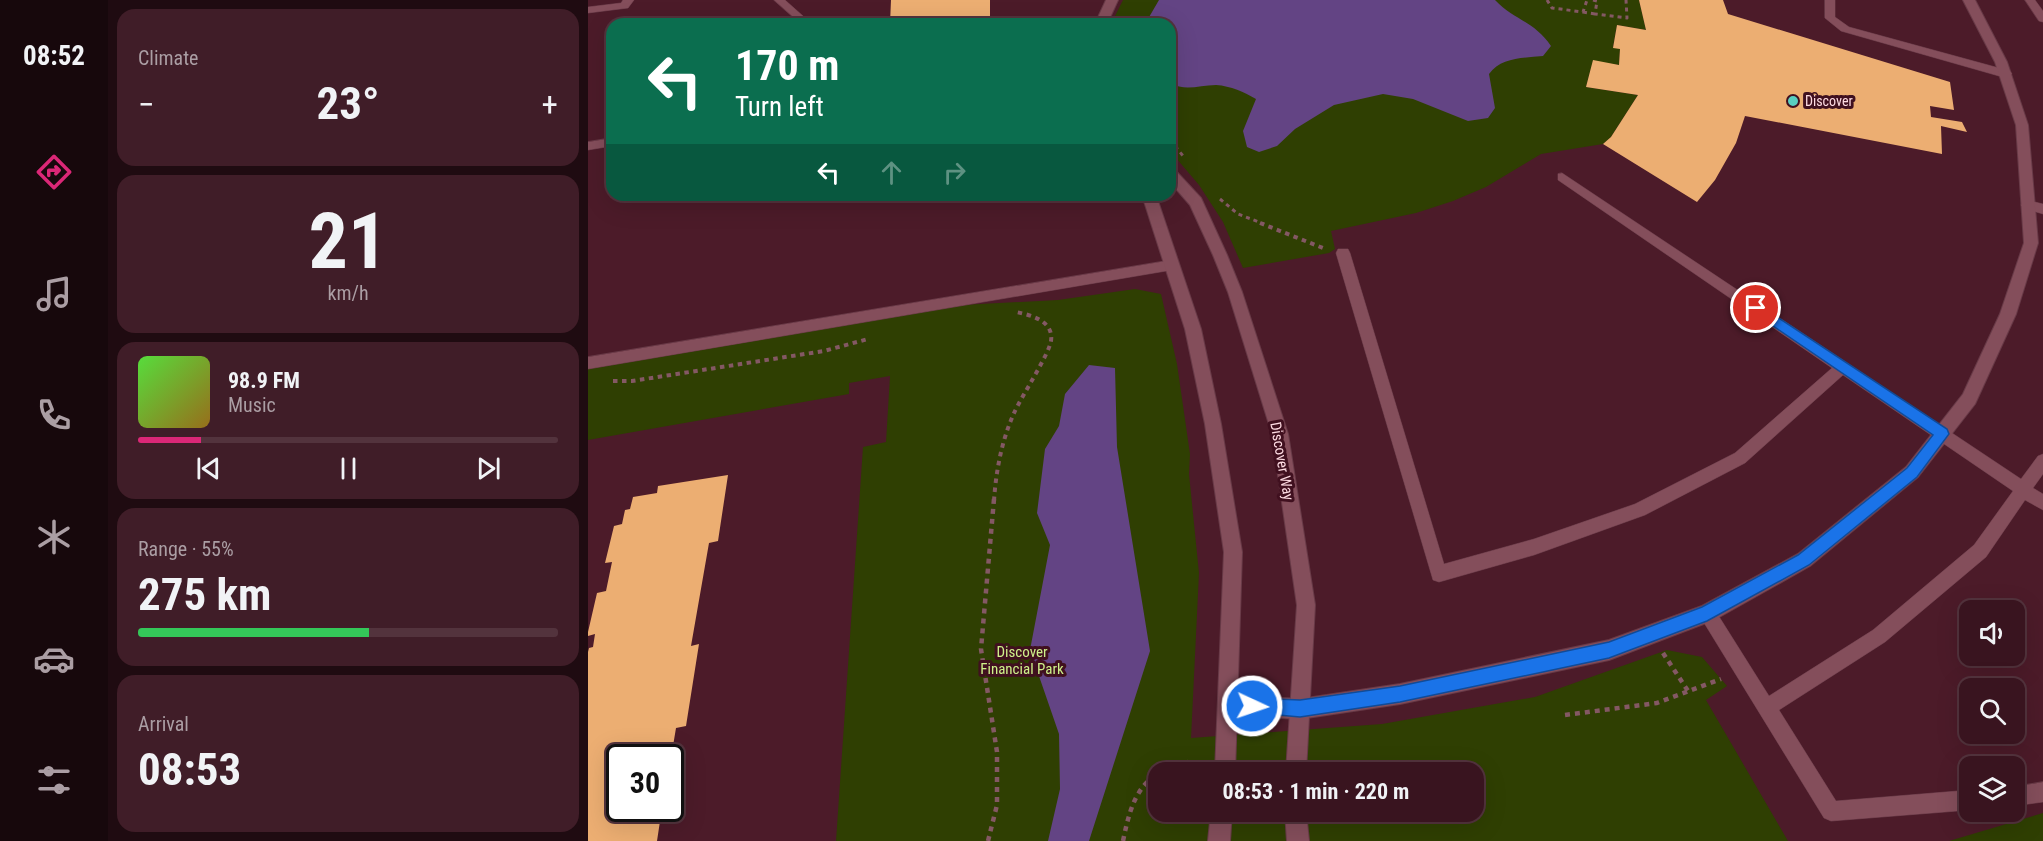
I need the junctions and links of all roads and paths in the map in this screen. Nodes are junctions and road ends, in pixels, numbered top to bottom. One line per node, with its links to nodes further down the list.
1 (629, 0): 11 (lane)
2 (779, 0): 14 (lane)
3 (1112, 0): 15 (street)
4 (1547, 0): 12 (path)
5 (1587, 0): 12 (path)
6 (1593, 0): 13 (path)
7 (1626, 0): 13 (path)
8 (1830, 0): 17 (lane)
9 (1969, 0): 17 (street)
10 (2030, 0): 16 (lane)
11 (588, 10)
12 (1583, 12): 13 (path)
13 (1595, 14)
14 (800, 18)
15 (1104, 18)
16 (2043, 19)
17 (2006, 74): 26 (street)
18 (606, 143): 19 (lane)
19 (588, 146)
20 (1176, 147): 21 (path)
21 (1185, 158)
22 (1562, 177): 32 (lane)
23 (1176, 180): 44 (street, Discover Way)
24 (1215, 194): 27 (path)
25 (1151, 201): 28 (street)
26 (2035, 207): 34 (street)
27 (1338, 252): 32 (lane)
28 (1173, 265): 31 (lane); 42 (street)
29 (1007, 312): 54 (path)
30 (878, 336): 33 (path)
31 (588, 363)
32 (1843, 367): 34 (lane)
33 (609, 380)
34 (1942, 434): 36 (lane); 38 (street)
35 (2043, 461): 36 (lane)
36 (2025, 491): 37 (lane); 43 (lane)
37 (2043, 503)
38 (1707, 613): 43 (lane); 44 (street)
39 (1663, 652): 41 (path)
40 (1721, 679): 41 (path)
41 (1688, 691): 45 (path)
42 (1228, 705): 44 (street); 46 (street)
43 (1766, 708): 51 (lane)
44 (1300, 709): 47 (street, Discover Way)
45 (1565, 715)
46 (1225, 762)
47 (1297, 762)
48 (1148, 780): 55 (path)
49 (2043, 792): 50 (lane)
50 (2025, 795)
51 (1959, 801)
52 (1221, 822): 56 (street)
53 (1297, 822): 57 (street)
54 (988, 841)
55 (1123, 841)
56 (1219, 841)
57 (1298, 841)

